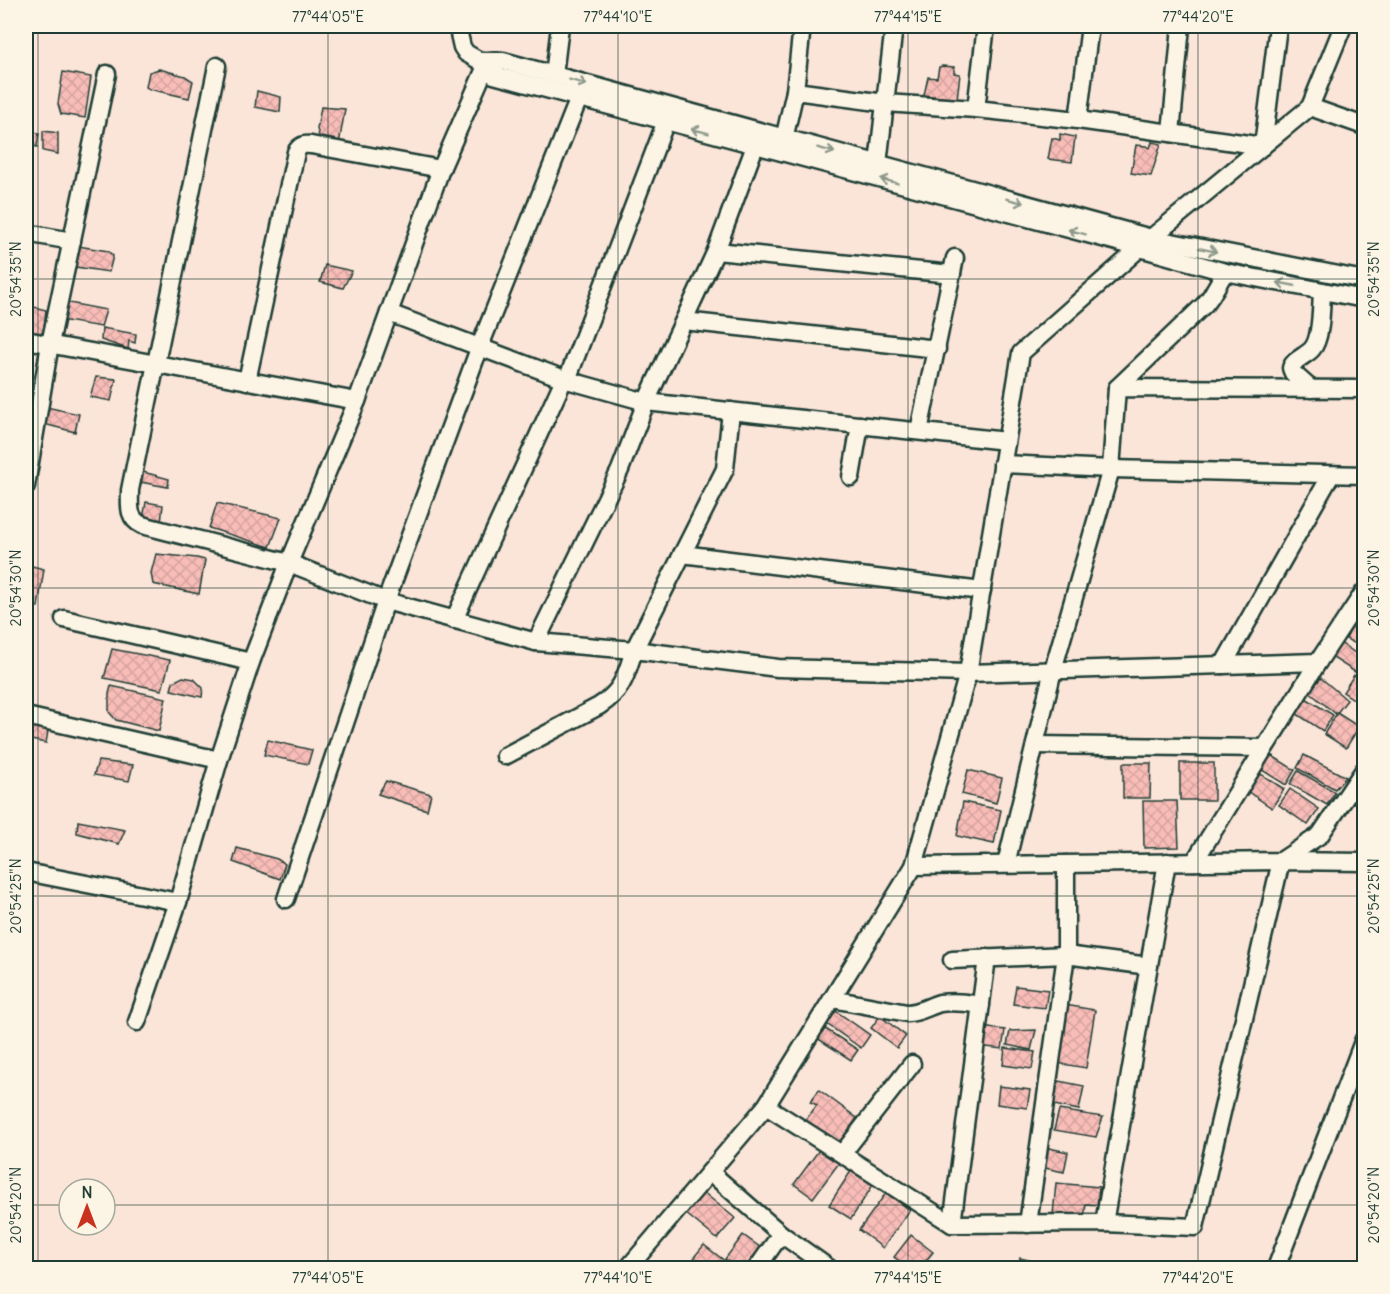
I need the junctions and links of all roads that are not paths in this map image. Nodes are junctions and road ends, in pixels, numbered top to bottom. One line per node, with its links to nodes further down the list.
1 (459, 26): 11 (street)
2 (560, 26): 13 (street)
3 (802, 26): 14 (street)
4 (894, 26): 15 (street)
5 (986, 26): 18 (street)
6 (1090, 26): 19 (street)
7 (1181, 26): 22 (street)
8 (1278, 26): 25 (street)
9 (1344, 26): 17 (street)
10 (217, 66): 42 (street)
11 (481, 73): 13 (street); 16 (street); 27 (street)
12 (107, 74): 29 (street)
13 (554, 75): 23 (street, one-way to 23)
14 (795, 91): 15 (street); 23 (street)
15 (885, 103): 18 (street); 26 (street)
16 (576, 105): 20 (street); 40 (street)
17 (1310, 107): 21 (street); 25 (street)
18 (976, 109): 19 (street)
19 (1078, 120): 22 (street)
20 (666, 121): 24 (street, one-way to 20); 43 (street)
21 (1365, 126)
22 (1171, 133): 25 (street)
23 (784, 138): 26 (street, one-way to 26)
24 (755, 146): 30 (street, one-way to 24); 31 (street)
25 (1263, 146): 30 (street)
26 (878, 164): 30 (street, one-way to 30)
27 (441, 169): 36 (street); 44 (street)
28 (26, 233): 29 (street)
29 (72, 241): 39 (street)
30 (1145, 243): 32 (street); 33 (street, one-way to 33); 53 (street)
31 (716, 251): 37 (street); 41 (street)
32 (1225, 272): 34 (street, one-way to 32); 45 (street)
33 (1365, 280)
34 (1322, 291): 35 (street); 46 (street)
35 (1365, 298)
36 (389, 313): 40 (street); 48 (street)
37 (684, 321): 41 (street); 49 (street)
38 (26, 340): 39 (street)
39 (50, 344): 42 (street); 59 (street)
40 (480, 346): 43 (street); 64 (street)
41 (937, 349): 52 (street)
42 (156, 364): 44 (street); 61 (street)
43 (566, 379): 49 (street); 66 (street)
44 (247, 381): 48 (street)
45 (1117, 388): 46 (street); 55 (street)
46 (1311, 389): 47 (street)
47 (1365, 389)
48 (357, 401): 61 (street)
49 (646, 402): 50 (street); 67 (street)
50 (731, 411): 51 (street); 60 (street)
51 (860, 424): 52 (street); 58 (street)
52 (919, 431): 53 (street)
53 (1006, 441): 54 (street)
54 (1002, 464): 55 (street); 62 (street)
55 (1111, 469): 56 (street); 72 (street)
56 (1331, 475): 57 (street); 71 (street)
57 (1365, 475)
58 (850, 477)
59 (26, 486)
60 (682, 554): 62 (street); 68 (street)
61 (289, 563): 64 (street); 69 (street)
62 (982, 591): 73 (street)
63 (1365, 592): 70 (street)
64 (386, 601): 66 (street); 88 (street)
65 (64, 619): 69 (street)
66 (454, 620): 67 (street)
67 (536, 642): 68 (street)
68 (634, 650): 73 (street); 77 (street)
69 (251, 662): 78 (street)
70 (1318, 662): 71 (street); 76 (street)
71 (1223, 665): 72 (street)
72 (1053, 670): 73 (street); 75 (street)
73 (968, 673): 86 (street)
74 (26, 716): 78 (street)
75 (1035, 745): 76 (street); 84 (street)
76 (1264, 748): 83 (street)
77 (505, 756)
78 (219, 760): 89 (street)
79 (1365, 770): 80 (street)
80 (1281, 861): 81 (street); 83 (street); 102 (street)
81 (1365, 861)
82 (1167, 862): 83 (street); 85 (street); 93 (street)
83 (1194, 862)
84 (1006, 864): 85 (street); 86 (street)
85 (1066, 864): 90 (street)
86 (914, 866): 94 (street)
87 (26, 873): 89 (street)
88 (286, 899)
89 (178, 902): 96 (street)
90 (1066, 955): 91 (street); 93 (street); 104 (street)
91 (987, 958): 92 (street); 95 (street)
92 (952, 960)
93 (1149, 966): 102 (street)
94 (832, 999): 95 (street); 99 (street)
95 (981, 1005): 103 (street)
96 (137, 1022)
97 (1365, 1039): 109 (street)
98 (912, 1064): 100 (street)
99 (766, 1106): 100 (street); 101 (street)
100 (842, 1154): 103 (street)
101 (710, 1172): 105 (street); 106 (street)
102 (1104, 1223): 104 (street)
103 (952, 1224): 104 (street)
104 (1028, 1224)
105 (781, 1234): 107 (street); 108 (street)
106 (628, 1269)
107 (757, 1269)
108 (829, 1269)
109 (1276, 1269)

